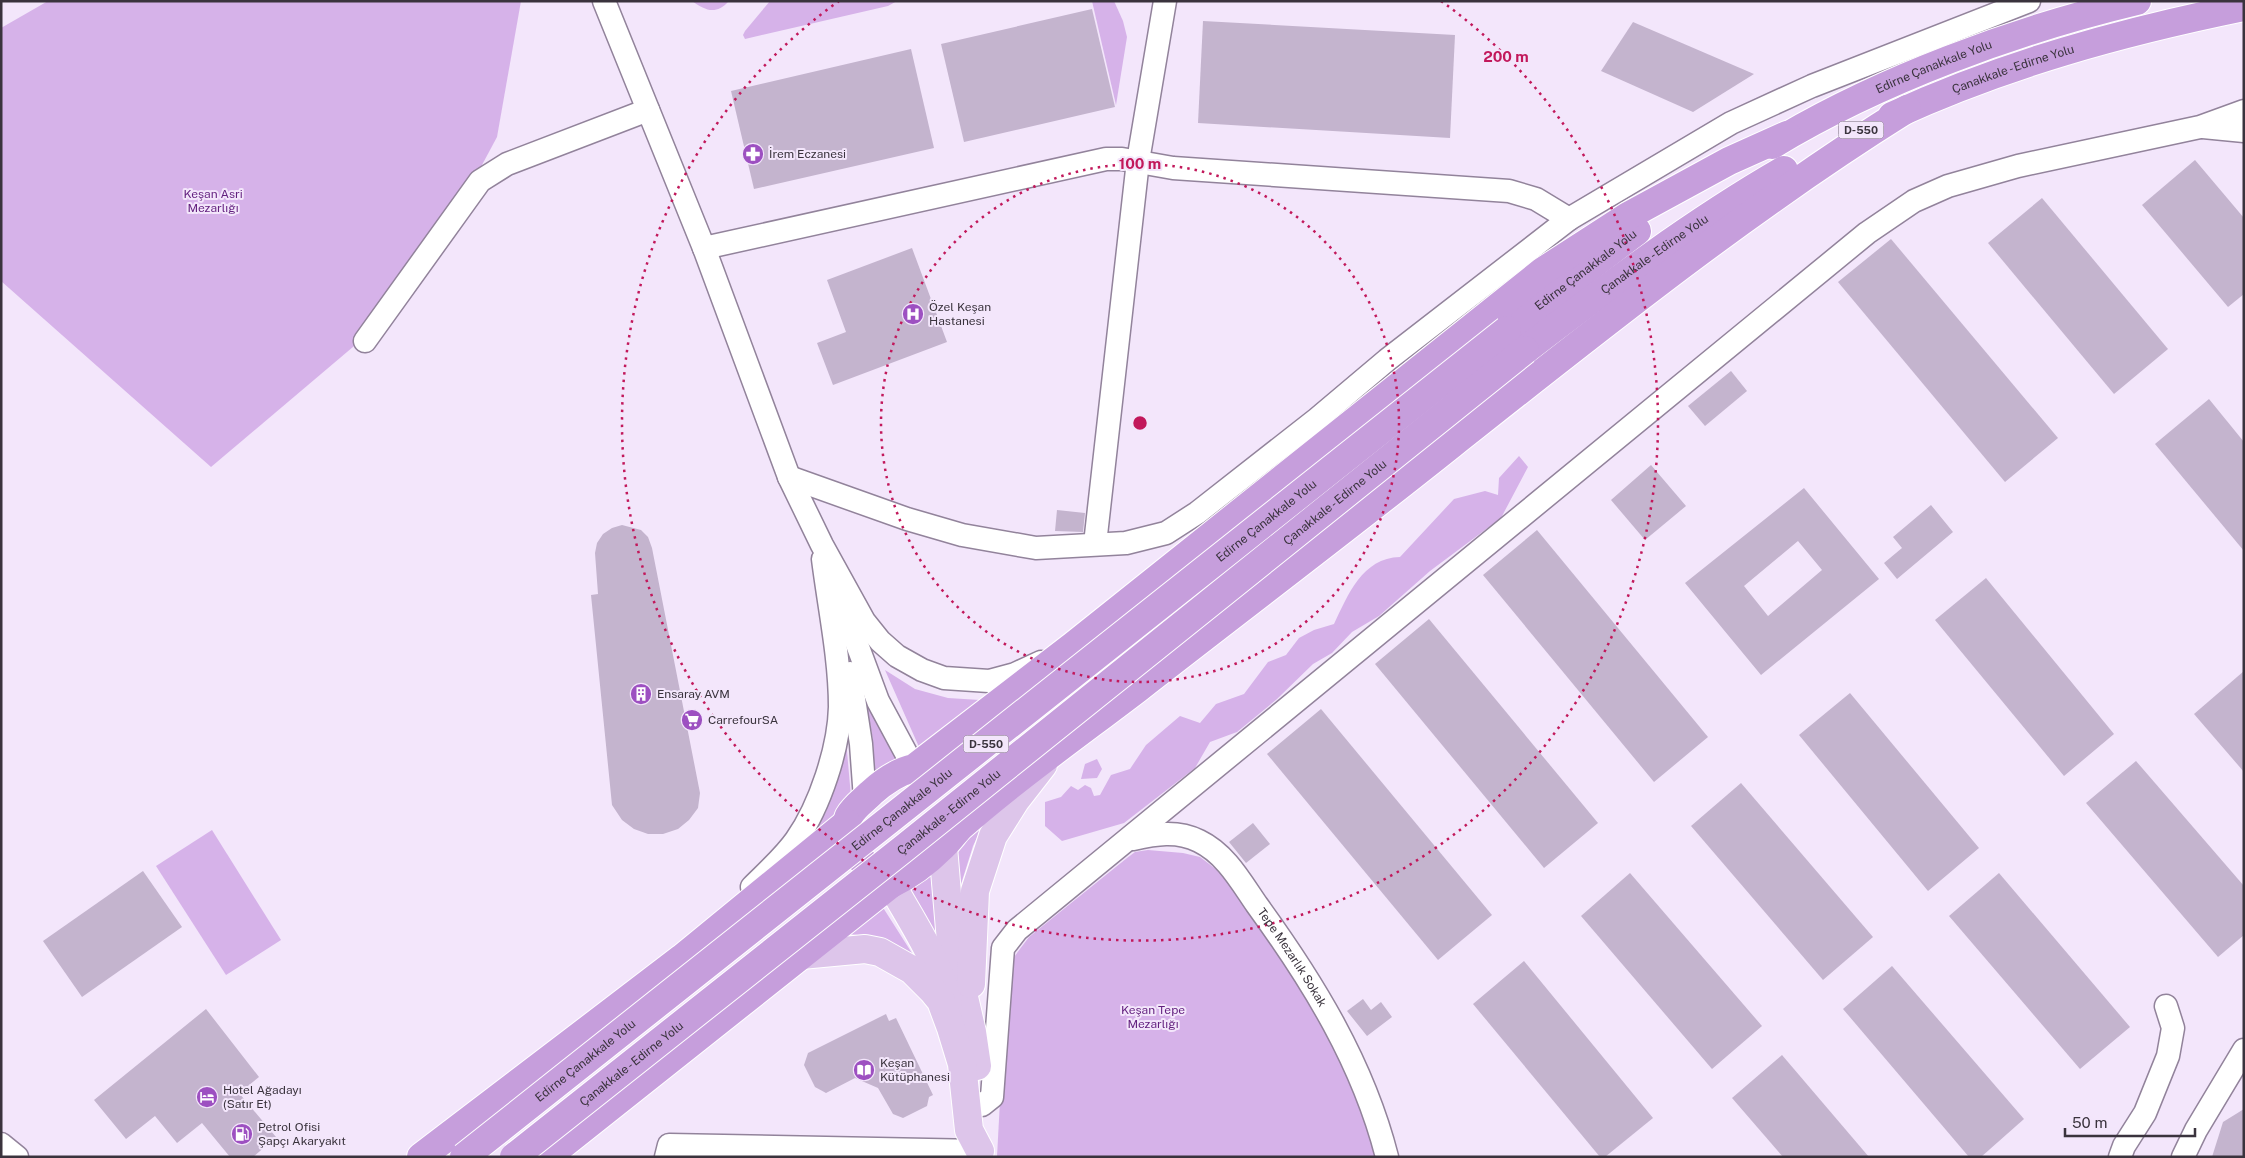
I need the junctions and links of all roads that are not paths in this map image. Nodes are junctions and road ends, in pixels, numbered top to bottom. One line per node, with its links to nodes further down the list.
1 (604, 1): 7 (street)
2 (1165, 1): 12 (street)
3 (2028, 1): 13 (street)
4 (2137, 1): 11 (highway, Edirne Çanakkale Yolu / D-550)
5 (2244, 7): 6 (highway, Çanakkale - Edirne Yolu / D-550)
6 (1907, 109): 20 (highway); 39 (highway, Çanakkale - Edirne Yolu / D-550, bridge)
7 (648, 110): 14 (street); 15 (street)
8 (2244, 111): 9 (street)
9 (2200, 127): 10 (street); 25 (street)
10 (2244, 131)
11 (1788, 135): 19 (highway); 38 (highway, Edirne Çanakkale Yolu / D-550, bridge)
12 (1138, 161): 13 (street); 14 (street); 17 (street)
13 (1570, 219): 17 (street)
14 (704, 248): 16 (street)
15 (365, 342)
16 (788, 477): 17 (street); 18 (street)
17 (1095, 544)
18 (822, 545): 19 (street); 21 (street); 22 (street); 28 (street)
19 (1074, 645): 21 (highway)
20 (1050, 756): 24 (highway); 30 (main road)
21 (914, 768): 22 (highway); 24 (highway)
22 (865, 799): 23 (highway)
23 (847, 823): 26 (highway); 28 (highway)
24 (950, 839): 26 (highway); 30 (main road)
25 (1129, 840): 32 (street); 41 (street, Tepe Mezarlık Sokak)
26 (891, 884): 27 (highway); 30 (main road)
27 (801, 955): 30 (main road); 40 (highway)
28 (682, 958): 37 (highway)
29 (2166, 1006): 42 (street)
30 (962, 1030): 32 (main road); 35 (main road)
31 (2244, 1050): 43 (street)
32 (982, 1105): 35 (main road)
33 (1, 1144): 36 (street)
34 (667, 1151): 35 (street)
35 (980, 1154)
36 (17, 1157)
37 (421, 1157)
38 (464, 1157)
39 (514, 1157)
40 (547, 1157)
41 (1387, 1157)
42 (2120, 1157)
43 (2183, 1157)

